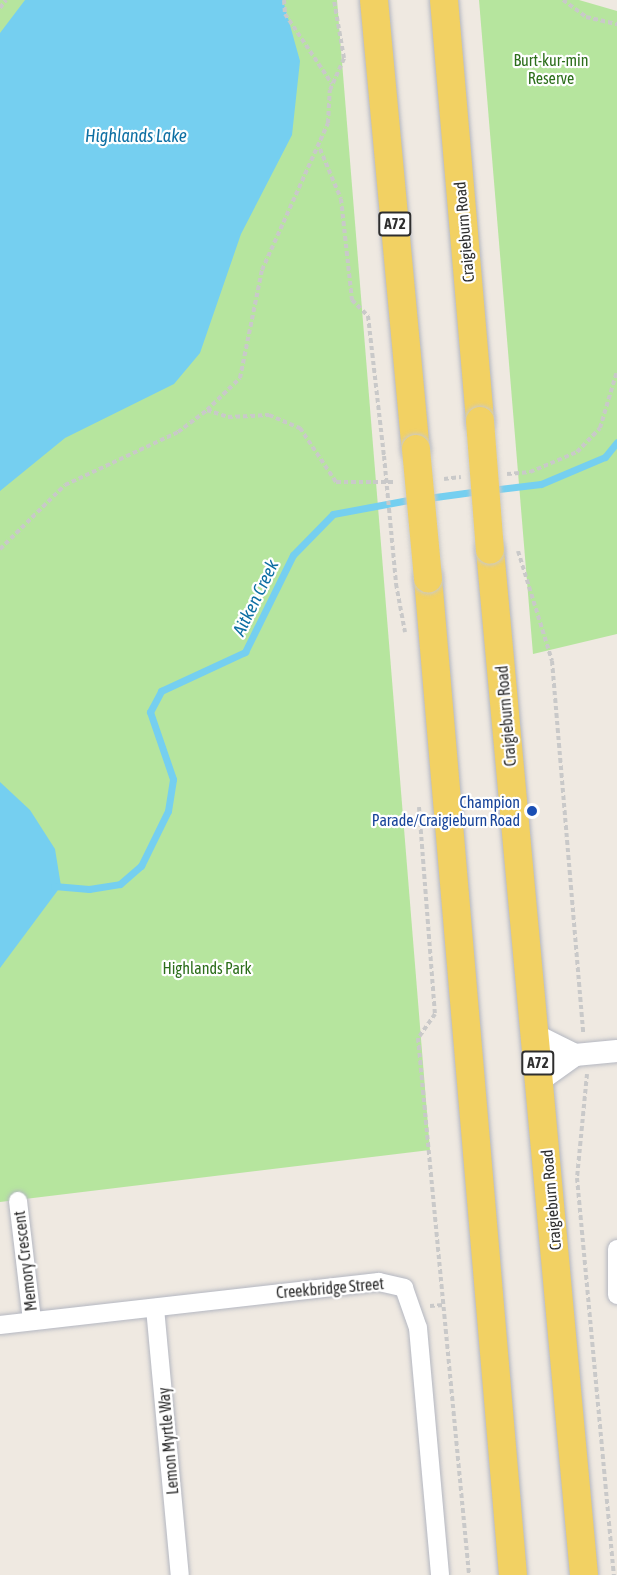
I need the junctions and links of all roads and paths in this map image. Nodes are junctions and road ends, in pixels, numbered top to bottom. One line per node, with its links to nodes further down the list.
1 (6, 0): 7 (path)
2 (284, 0): 9 (path)
3 (334, 0): 9 (path)
4 (374, 0): 33 (main road, A72, bridge)
5 (444, 0): 20 (main road, Craigieburn Road / A72, bridge)
6 (563, 0): 8 (path)
7 (0, 8)
8 (617, 24)
9 (332, 84): 10 (path)
10 (320, 149): 12 (path); 18 (path, bridge)
11 (617, 371): 13 (path)
12 (207, 410): 16 (path); 17 (path)
13 (495, 475)
14 (472, 477): 15 (path)
15 (437, 479)
16 (402, 482)
17 (0, 549)
18 (407, 643)
19 (418, 794): 32 (path)
20 (535, 1035): 22 (street); 23 (main road, Craigieburn Road / A72)
21 (617, 1051): 22 (street)
22 (575, 1055): 23 (street)
23 (540, 1080): 34 (main road, Craigieburn Road / A72)
24 (18, 1201): 28 (street, Memory Crescent)
25 (617, 1249): 26 (street)
26 (617, 1295)
27 (155, 1308): 28 (street, Creekbridge Street); 30 (street, Lemon Myrtle Way); 31 (street, Creekbridge Street)
28 (32, 1320): 29 (street, Creekbridge Street)
29 (0, 1325)
30 (180, 1575)
31 (440, 1575)
32 (469, 1575)
33 (513, 1575)
34 (584, 1575)

